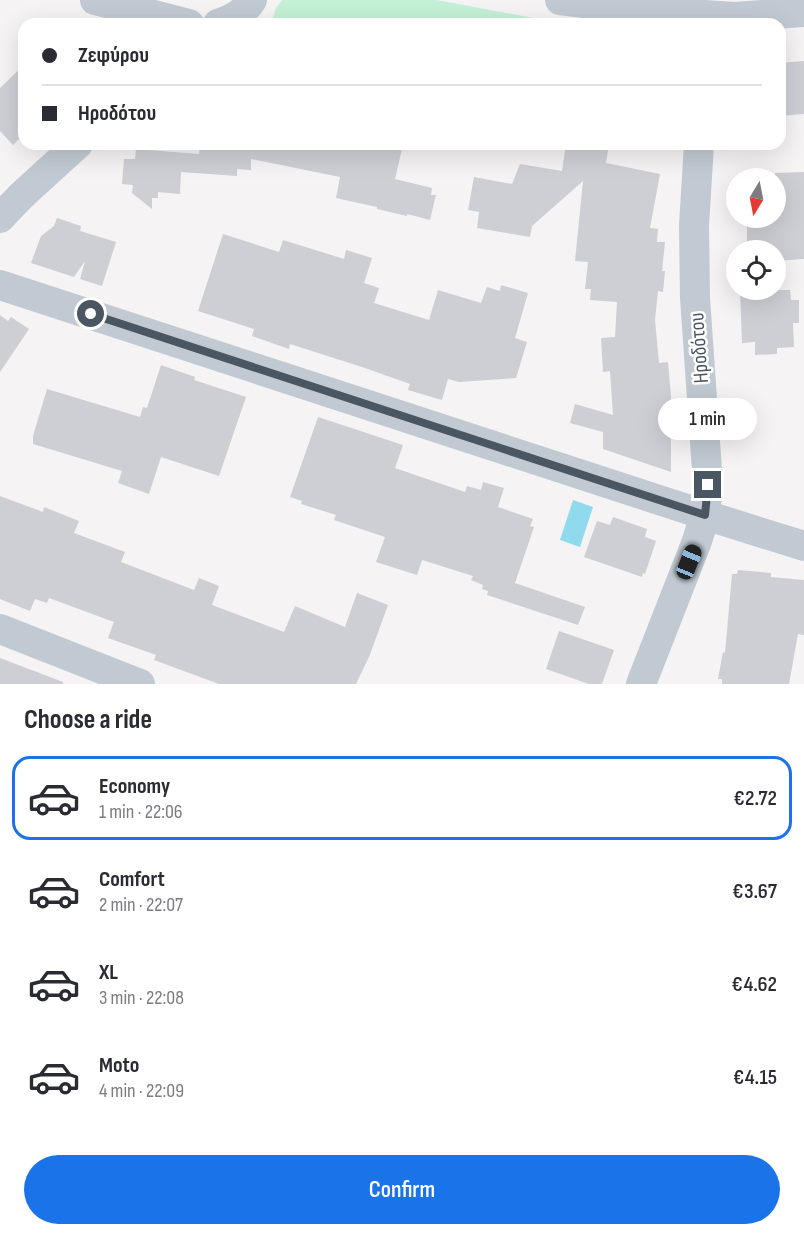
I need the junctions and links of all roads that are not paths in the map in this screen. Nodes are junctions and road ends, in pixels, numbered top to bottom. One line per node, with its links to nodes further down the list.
1 (95, 0): 6 (street)
2 (195, 0): 7 (street)
3 (252, 0): 8 (street)
4 (560, 0): 9 (street)
5 (804, 12): 10 (street)
6 (166, 18)
7 (202, 18)
8 (233, 18)
9 (714, 18)
10 (751, 18)
11 (71, 150): 13 (street)
12 (699, 150): 15 (street, Ηροδότου)
13 (0, 218)
14 (0, 285): 15 (street)
15 (705, 515): 16 (street); 19 (street, Ηροδότου)
16 (804, 546)
17 (0, 629): 18 (street)
18 (140, 684)
19 (640, 684)

